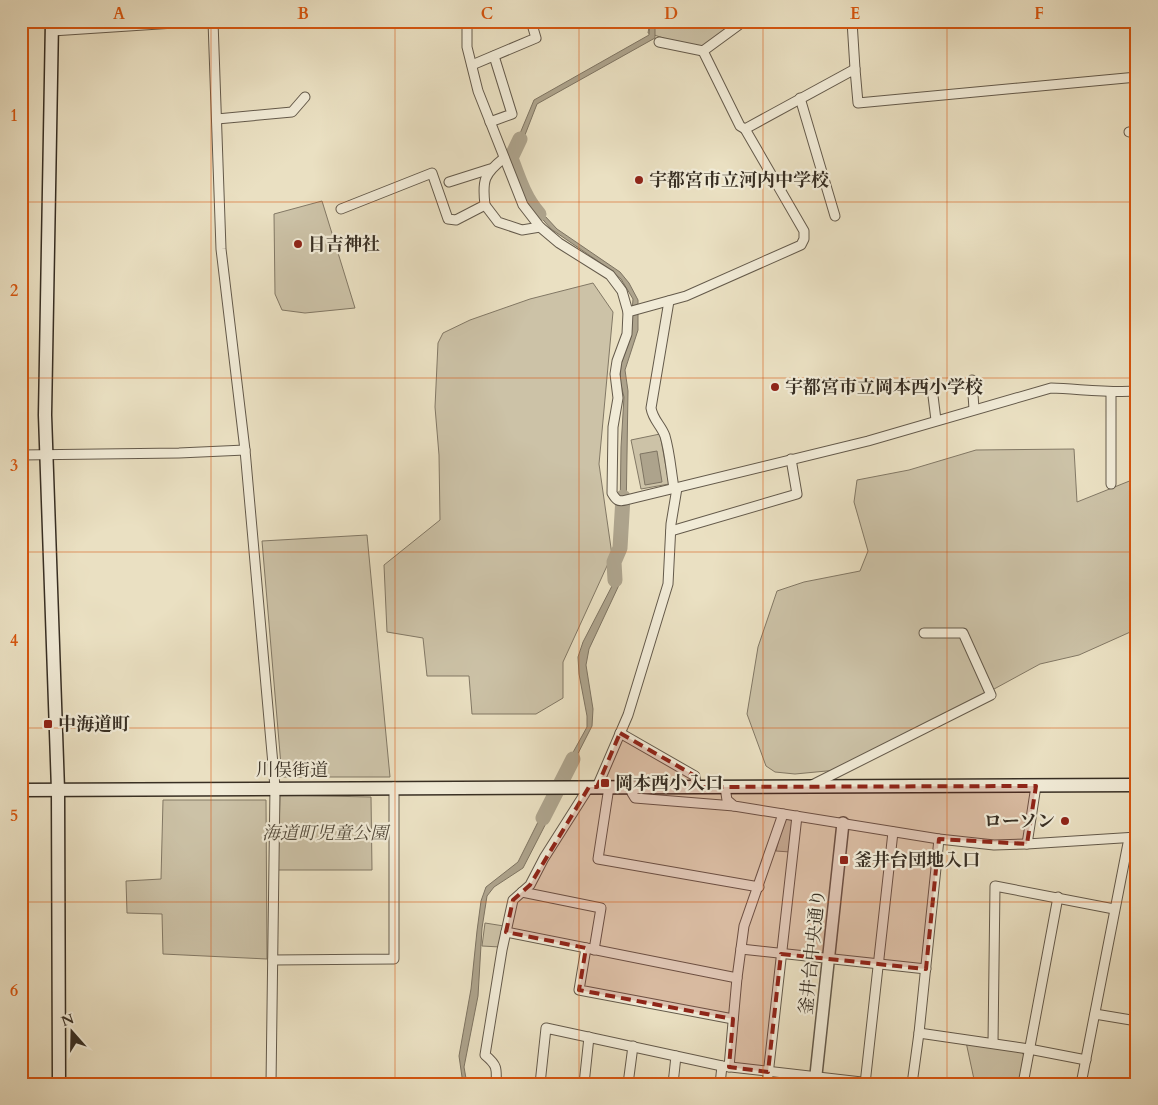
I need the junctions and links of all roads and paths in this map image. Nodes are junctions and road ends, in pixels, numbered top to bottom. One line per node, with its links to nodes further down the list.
1 (21, 21): 8 (street)
2 (204, 21): 8 (street)
3 (213, 21): 17 (street)
4 (531, 21): 11 (street)
5 (744, 21): 10 (street)
6 (852, 21): 13 (street)
7 (468, 22): 12 (street)
8 (52, 25): 37 (main road)
9 (659, 42): 10 (street)
10 (703, 51): 19 (street)
11 (494, 56): 12 (street); 18 (street)
12 (472, 65): 18 (street)
13 (855, 69): 14 (street); 16 (street)
14 (1137, 77)
15 (305, 97): 17 (street)
16 (800, 98): 19 (street); 25 (street)
17 (217, 119): 35 (street)
18 (490, 122): 20 (street)
19 (744, 129): 27 (street)
20 (504, 158): 21 (street); 26 (street)
21 (490, 169): 22 (street); 23 (street)
22 (449, 182)
23 (485, 205): 24 (street); 26 (street)
24 (341, 209)
25 (835, 216)
26 (540, 227): 28 (street)
27 (669, 301): 28 (street); 40 (street)
28 (633, 311): 40 (street)
29 (972, 380): 33 (street)
30 (932, 388): 34 (street)
31 (1137, 391): 32 (street)
32 (1111, 392): 33 (street); 39 (street)
33 (974, 409): 34 (street)
34 (936, 420): 38 (street)
35 (245, 450): 37 (street); 52 (street)
36 (21, 455): 37 (street)
37 (46, 455): 54 (main road)
38 (791, 459): 40 (street); 41 (street)
39 (1111, 484)
40 (676, 488): 41 (street)
41 (671, 531): 43 (street)
42 (924, 633): 51 (street)
43 (620, 733): 47 (street); 49 (street)
44 (1137, 785): 45 (main road, 川俣街道)
45 (1036, 786): 51 (main road, 川俣街道); 62 (street)
46 (394, 787): 47 (main road, 川俣街道); 52 (main road, 川俣街道); 72 (street)
47 (599, 787): 48 (main road, 川俣街道); 63 (street); 64 (street)
48 (631, 787): 49 (main road, 川俣街道); 55 (street)
49 (696, 787): 50 (main road, 川俣街道)
50 (725, 787): 51 (main road, 川俣街道); 55 (street)
51 (809, 787)
52 (275, 788): 54 (main road, 川俣街道); 72 (street)
53 (21, 790): 54 (main road, 川俣街道)
54 (58, 790): 90 (main road)
55 (734, 806): 56 (street)
56 (783, 814): 57 (street); 63 (street)
57 (797, 816): 58 (street); 70 (street)
58 (843, 824): 59 (street); 71 (street, 釜井台中央通り)
59 (893, 832): 61 (street); 73 (street)
60 (1133, 838): 62 (street); 66 (street)
61 (939, 839): 62 (street); 74 (street)
62 (1027, 844)
63 (759, 887): 69 (street)
64 (522, 892): 67 (street); 68 (street)
65 (1058, 897): 66 (street); 81 (street); 83 (street)
66 (1114, 909): 76 (street)
67 (506, 932): 68 (street); 92 (street)
68 (590, 949): 75 (street); 77 (street)
69 (741, 949): 70 (street); 75 (street)
70 (782, 954): 71 (street); 87 (street)
71 (829, 959): 73 (street); 88 (street, 釜井台中央通り)
72 (272, 960): 91 (street)
73 (878, 965): 74 (street); 89 (street)
74 (926, 969): 79 (street)
75 (737, 978): 77 (street)
76 (1095, 1014): 78 (street); 85 (street)
77 (733, 1019): 86 (street)
78 (1137, 1021)
79 (919, 1033): 81 (street); 100 (street)
80 (589, 1037): 82 (street); 93 (street); 94 (street)
81 (993, 1044): 83 (street)
82 (633, 1046): 84 (street); 95 (street)
83 (1029, 1049): 85 (street); 101 (street)
84 (676, 1056): 86 (street); 96 (street)
85 (1086, 1060): 102 (street)
86 (726, 1066): 87 (street); 97 (street)
87 (768, 1072): 88 (street); 98 (street)
88 (816, 1080): 89 (street)
89 (866, 1083): 99 (street)
90 (59, 1084)
91 (271, 1084)
92 (496, 1084)
93 (540, 1084)
94 (584, 1084)
95 (628, 1084)
96 (673, 1084)
97 (720, 1084)
98 (767, 1084)
99 (879, 1084)
100 (912, 1084)
101 (1023, 1084)
102 (1081, 1084)

